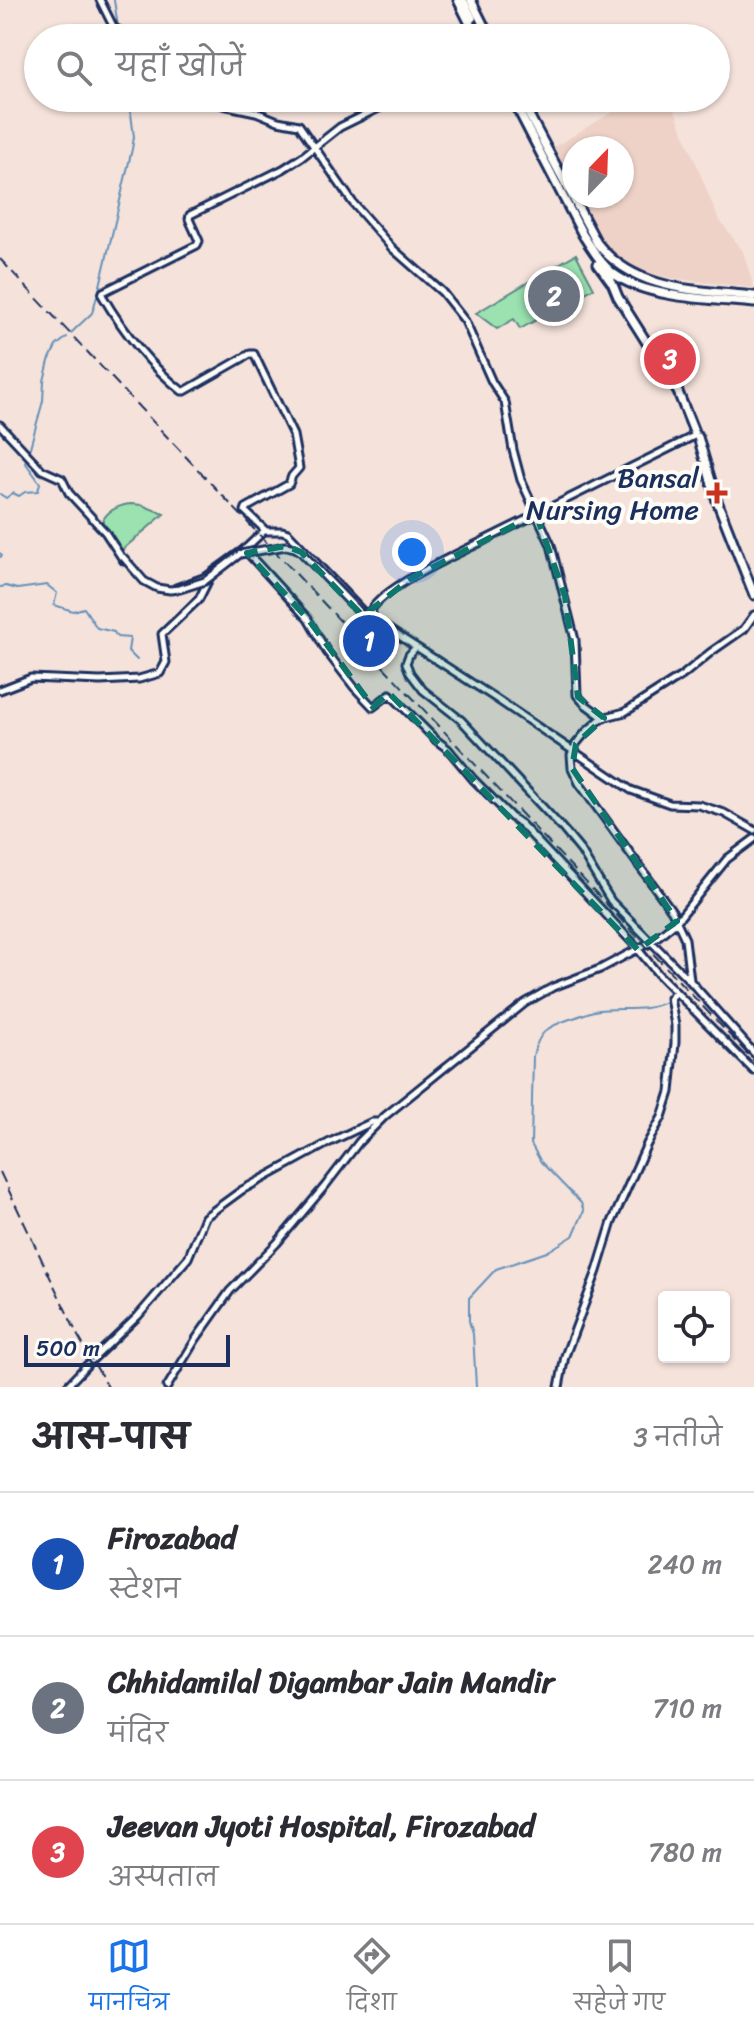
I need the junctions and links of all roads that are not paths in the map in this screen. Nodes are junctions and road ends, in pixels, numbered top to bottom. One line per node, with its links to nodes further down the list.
1 (100, 0): 3 (street)
2 (465, 0): 4 (main road); 5 (main road)
3 (111, 24)
4 (477, 24)
5 (477, 24)
6 (256, 112): 10 (street)
7 (370, 112): 10 (street)
8 (521, 112): 11 (main road)
9 (522, 112): 11 (main road)
10 (315, 147): 18 (street); 19 (street)
11 (616, 272): 12 (main road); 13 (main road); 14 (main road); 15 (main road)
12 (630, 286): 13 (main road); 14 (main road)
13 (622, 296): 15 (main road)
14 (754, 301)
15 (649, 341): 17 (main road)
16 (0, 425): 21 (street)
17 (696, 434): 18 (street); 23 (main road)
18 (536, 514): 24 (street); 29 (street)
19 (264, 531): 20 (street); 24 (street)
20 (244, 549): 22 (street); 35 (street)
21 (121, 555): 22 (street); 26 (street, bridge)
22 (212, 573): 28 (street)
23 (754, 595)
24 (371, 614): 26 (street)
25 (754, 615): 29 (street)
26 (376, 621): 27 (street)
27 (416, 647): 30 (street); 34 (street)
28 (0, 690)
29 (604, 718): 30 (street)
30 (572, 751): 31 (street); 33 (street)
31 (754, 830)
32 (754, 839): 33 (street)
33 (677, 921): 34 (street); 36 (street)
34 (651, 942): 35 (street); 36 (street)
35 (638, 950): 37 (street); 40 (street)
36 (690, 981): 38 (street)
37 (676, 992): 39 (street); 43 (street)
38 (754, 1053)
39 (754, 1071)
40 (379, 1122): 41 (street); 42 (street)
41 (66, 1387)
42 (167, 1387)
43 (559, 1387)

